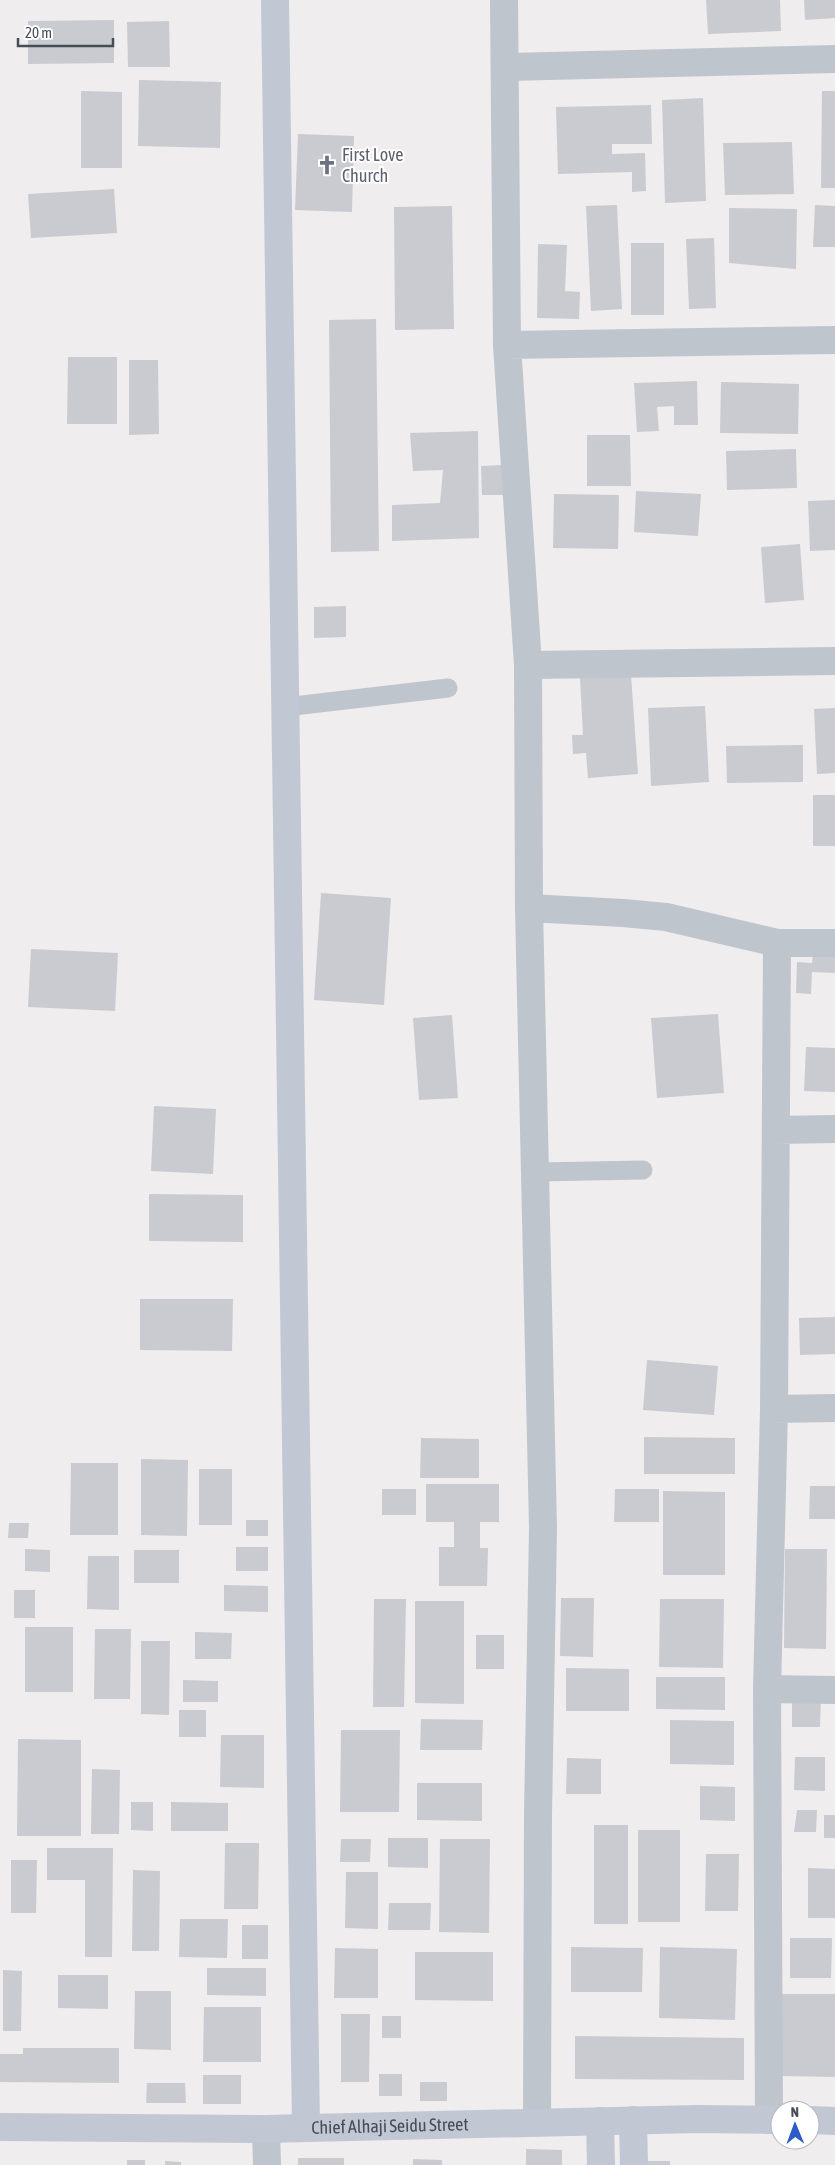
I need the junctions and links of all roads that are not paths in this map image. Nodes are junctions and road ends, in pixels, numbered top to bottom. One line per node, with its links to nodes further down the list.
1 (275, 0): 10 (street)
2 (504, 0): 4 (street)
3 (835, 59): 4 (street)
4 (505, 67): 6 (street)
5 (835, 340): 6 (street)
6 (507, 345): 8 (street)
7 (835, 661): 8 (street)
8 (528, 666): 11 (street)
9 (448, 688): 10 (lane)
10 (285, 707): 30 (street)
11 (529, 908): 12 (street); 17 (street)
12 (777, 943): 13 (street); 15 (street)
13 (835, 943)
14 (835, 1129): 15 (street)
15 (776, 1130): 18 (street)
16 (643, 1170): 17 (lane)
17 (536, 1172): 28 (street)
18 (774, 1408): 19 (street); 20 (street)
19 (835, 1408)
20 (767, 1689): 21 (street); 22 (street)
21 (835, 1690)
22 (774, 2100)
23 (633, 2120): 24 (street, Chief Alhaji Seidu Street); 26 (street, Chief Alhaji Seidu Street); 34 (street)
24 (770, 2120)
25 (820, 2120): 27 (street)
26 (600, 2121): 28 (street, Chief Alhaji Seidu Street); 33 (street)
27 (835, 2121)
28 (537, 2122): 30 (street, Chief Alhaji Seidu Street)
29 (0, 2127): 31 (street, Chief Alhaji Seidu Street)
30 (306, 2128): 31 (street, Chief Alhaji Seidu Street)
31 (266, 2129): 32 (street)
32 (267, 2165)
33 (601, 2165)
34 (634, 2165)

